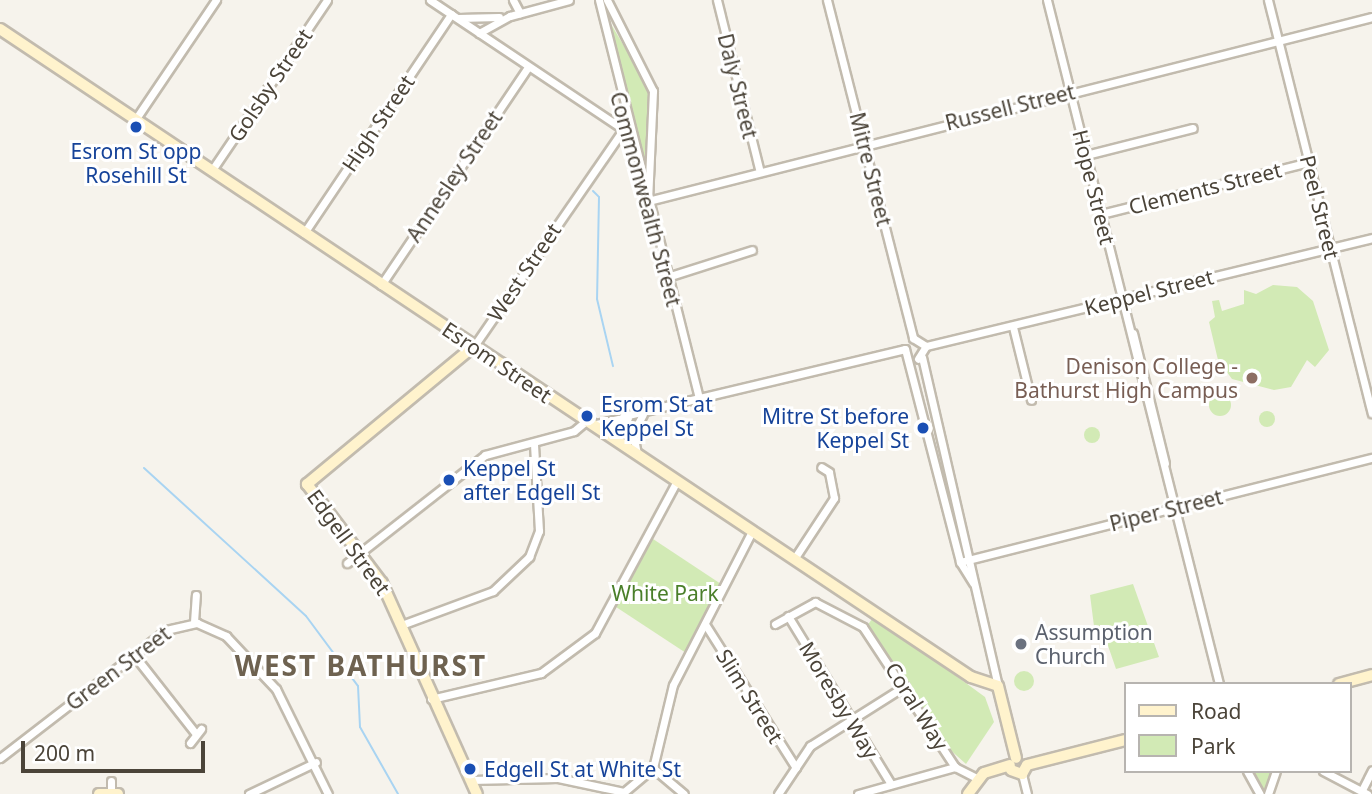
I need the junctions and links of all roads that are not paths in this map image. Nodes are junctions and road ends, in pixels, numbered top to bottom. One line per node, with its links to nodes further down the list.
1 (216, 0): 26 (street)
2 (327, 0): 32 (street, Golsby Street)
3 (430, 0): 14 (street)
4 (513, 0): 13 (street)
5 (569, 0): 13 (street)
6 (599, 0): 16 (street, Commonwealth Street)
7 (607, 0): 12 (street)
8 (717, 0): 33 (street, Daly Street)
9 (827, 0): 29 (street, Mitre Street)
10 (1047, 0): 25 (street, Hope Street)
11 (1268, 0): 22 (street, Peel Street)
12 (611, 12): 16 (street); 34 (street)
13 (520, 13): 15 (street)
14 (452, 15): 18 (street); 21 (street); 36 (street, High Street)
15 (510, 16): 18 (street); 19 (street)
16 (599, 17): 27 (street, Commonwealth Street)
17 (1372, 17): 22 (street, Russell Street)
18 (485, 18): 21 (street)
19 (495, 22): 21 (street); 23 (street)
20 (0, 29): 26 (street, Esrom Street)
21 (476, 31): 23 (street)
22 (1278, 40): 25 (street, Russell Street); 31 (street, Peel Street)
23 (493, 43): 24 (street)
24 (528, 67): 27 (street); 41 (street, Annesley Street)
25 (1070, 93): 29 (street, Russell Street); 30 (street, Hope Street)
26 (135, 120): 32 (street, Esrom Street)
27 (623, 127): 34 (street, Commonwealth Street); 45 (street, West Street)
28 (1193, 128): 30 (street)
29 (864, 143): 33 (street, Russell Street); 44 (street, Mitre Street)
30 (1086, 155): 35 (street, Hope Street)
31 (1309, 163): 35 (street, Clements Street); 38 (street, Peel Street)
32 (212, 170): 36 (street, Esrom Street)
33 (760, 172): 34 (street, Russell Street)
34 (648, 201): 40 (street, Commonwealth Street)
35 (1101, 214): 42 (street, Hope Street)
36 (304, 233): 41 (street, Esrom Street)
37 (1372, 238): 38 (street, Keppel Street)
38 (1330, 248): 42 (street, Keppel Street); 53 (street, Peel Street)
39 (752, 250): 40 (street)
40 (667, 277): 50 (street, Commonwealth Street)
41 (381, 285): 45 (street, Esrom Street)
42 (1123, 299): 43 (street, Keppel Street); 64 (street, Hope Street)
43 (1013, 327): 46 (street, Keppel Street); 51 (street)
44 (913, 338): 46 (street); 47 (street)
45 (474, 346): 56 (street, Esrom Street); 63 (street, West Street)
46 (926, 346): 49 (street)
47 (905, 349): 48 (street); 50 (street)
48 (909, 357): 49 (street); 69 (street)
49 (922, 357): 68 (street)
50 (699, 399): 52 (street)
51 (1031, 400)
52 (644, 413): 54 (street); 59 (street)
53 (1372, 413)
54 (628, 418): 55 (street); 57 (street)
55 (618, 419): 56 (street); 57 (street)
56 (589, 423): 57 (street, Esrom Street); 58 (street)
57 (608, 435): 59 (street, Esrom Street)
58 (534, 443): 66 (street); 76 (street)
59 (637, 454): 62 (street, Esrom Street)
60 (1372, 458): 64 (street, Piper Street)
61 (821, 467): 67 (street)
62 (677, 481): 65 (street, Esrom Street); 86 (street)
63 (307, 482): 66 (street, Edgell Street)
64 (1175, 508): 68 (street, Piper Street); 82 (street, Hope Street)
65 (752, 531): 67 (street, Esrom Street); 77 (street)
66 (359, 554): 70 (street); 76 (street, Edgell Street)
67 (794, 559): 73 (street, Esrom Street)
68 (973, 559): 69 (street, Piper Street); 71 (street)
69 (960, 562): 71 (street)
70 (347, 564)
71 (973, 584): 85 (street)
72 (196, 595): 75 (street)
73 (873, 611): 79 (street); 85 (street, Esrom Street)
74 (788, 616): 78 (street, Coral Way); 79 (street, Coral Way); 87 (street, Moresby Way)
75 (194, 622): 80 (street, Green Street); 91 (street, Green Street)
76 (404, 624): 86 (street, Edgell Street)
77 (705, 624): 94 (street); 95 (street, Slim Street)
78 (775, 624)
79 (863, 627): 84 (street, Coral Way)
80 (134, 655): 89 (street); 90 (street, Green Street)
81 (1372, 675): 83 (street)
82 (1218, 682)
83 (1346, 682)
84 (905, 686): 87 (street); 93 (street, Coral Way)
85 (998, 686): 92 (street)
86 (431, 699): 101 (street, Edgell Street)
87 (851, 720): 95 (street); 102 (street, Moresby Way)
88 (1124, 740): 92 (street)
89 (190, 743)
90 (0, 758)
91 (316, 762): 105 (street); 106 (street, Green Street)
92 (1017, 766): 100 (street); 112 (street)
93 (955, 767): 100 (street, Coral Way); 102 (street)
94 (653, 768): 104 (street); 108 (street)
95 (796, 768): 109 (street)
96 (1372, 770): 103 (street)
97 (1248, 773): 113 (street)
98 (1275, 773): 114 (street)
99 (1327, 773): 103 (street)
100 (977, 778): 111 (street)
101 (471, 780): 104 (street); 107 (street, Edgell Street)
102 (891, 783): 110 (street)
103 (1364, 792)
104 (624, 793)
105 (249, 794)
106 (328, 794)
107 (477, 794)
108 (684, 794)
109 (778, 794)
110 (858, 794)
111 (968, 794)
112 (1027, 794)
113 (1260, 794)
114 (1268, 794)

